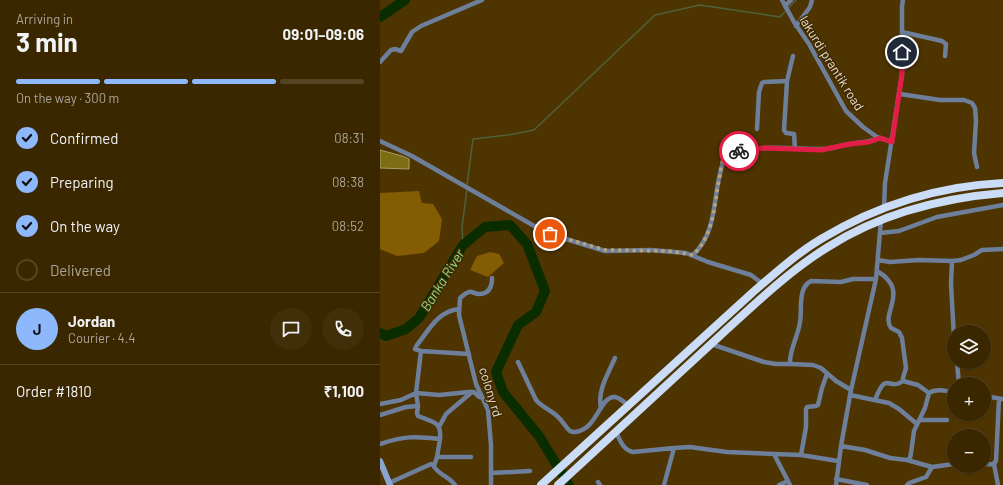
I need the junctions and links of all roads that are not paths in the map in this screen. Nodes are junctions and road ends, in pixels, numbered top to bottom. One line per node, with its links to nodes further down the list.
1 (482, 0): 11 (street)
2 (782, 0): 6 (street, lakurdi prantik road)
3 (791, 0): 6 (street)
4 (812, 0): 7 (street)
5 (903, 0): 8 (street)
6 (786, 7): 7 (street, lakurdi prantik road)
7 (796, 26): 15 (street, lakurdi prantik road)
8 (902, 32): 10 (street); 13 (street)
9 (793, 56): 12 (street)
10 (946, 56)
11 (380, 62)
12 (787, 81): 14 (street); 18 (street)
13 (900, 94): 17 (street); 19 (street)
14 (756, 130)
15 (880, 138): 17 (street, lakurdi prantik road); 18 (street)
16 (380, 141): 27 (street)
17 (892, 142): 23 (street)
18 (795, 149): 27 (street)
19 (977, 167)
20 (1003, 183): 23 (highway)
21 (1003, 193): 24 (highway)
22 (1003, 205): 25 (street)
23 (884, 208): 33 (highway)
24 (881, 220): 25 (street); 36 (highway)
25 (880, 234): 28 (street)
26 (1003, 249): 29 (street)
27 (693, 255): 33 (street)
28 (878, 260): 29 (street); 30 (street)
29 (952, 261): 35 (street)
30 (877, 271): 32 (street); 43 (street)
31 (492, 278): 34 (street)
32 (876, 279): 41 (street); 46 (street)
33 (763, 284): 54 (highway)
34 (459, 309): 37 (street); 38 (street, colony rd)
35 (953, 325)
36 (711, 344): 41 (street); 61 (highway)
37 (421, 351): 38 (street, colony rd); 47 (street)
38 (469, 354): 49 (street, colony rd)
39 (615, 358): 56 (street)
40 (518, 362): 56 (street)
41 (792, 364): 42 (street)
42 (827, 374): 46 (street); 67 (street)
43 (903, 381): 48 (street); 52 (street)
44 (947, 391): 48 (street)
45 (472, 392): 47 (street); 49 (street); 60 (street)
46 (851, 392): 52 (street); 64 (street)
47 (416, 393): 53 (street); 55 (street)
48 (929, 393): 59 (street)
49 (481, 397): 78 (street, colony rd)
50 (991, 397): 51 (street)
51 (1001, 399): 73 (street)
52 (875, 400): 59 (street)
53 (380, 404)
54 (628, 405): 56 (street); 84 (highway)
55 (418, 406): 57 (street); 60 (street)
56 (601, 408)
57 (380, 415)
58 (947, 420): 59 (street)
59 (918, 422): 71 (street)
60 (439, 427): 62 (street)
61 (616, 432): 65 (street); 85 (highway)
62 (440, 439): 63 (street); 68 (street)
63 (380, 444)
64 (840, 446): 70 (street); 71 (street)
65 (674, 448): 66 (street); 86 (street)
66 (774, 454): 67 (street); 80 (street)
67 (800, 455): 70 (street)
68 (437, 457): 69 (street); 75 (street)
69 (471, 457)
70 (838, 460): 79 (street)
71 (907, 460): 76 (street)
72 (380, 461): 81 (main road)
73 (994, 464): 91 (street)
74 (947, 465): 76 (street)
75 (434, 466): 81 (street); 82 (street)
76 (932, 467): 90 (street)
77 (530, 471): 78 (street)
78 (491, 473): 83 (street, colony rd)
79 (836, 479): 88 (street); 89 (street)
80 (789, 483): 87 (street)
81 (389, 484)
82 (456, 485)
83 (491, 485)
84 (541, 485)
85 (558, 485)
86 (664, 485)
87 (779, 485)
88 (836, 485)
89 (867, 485)
90 (907, 485)
91 (998, 485)

